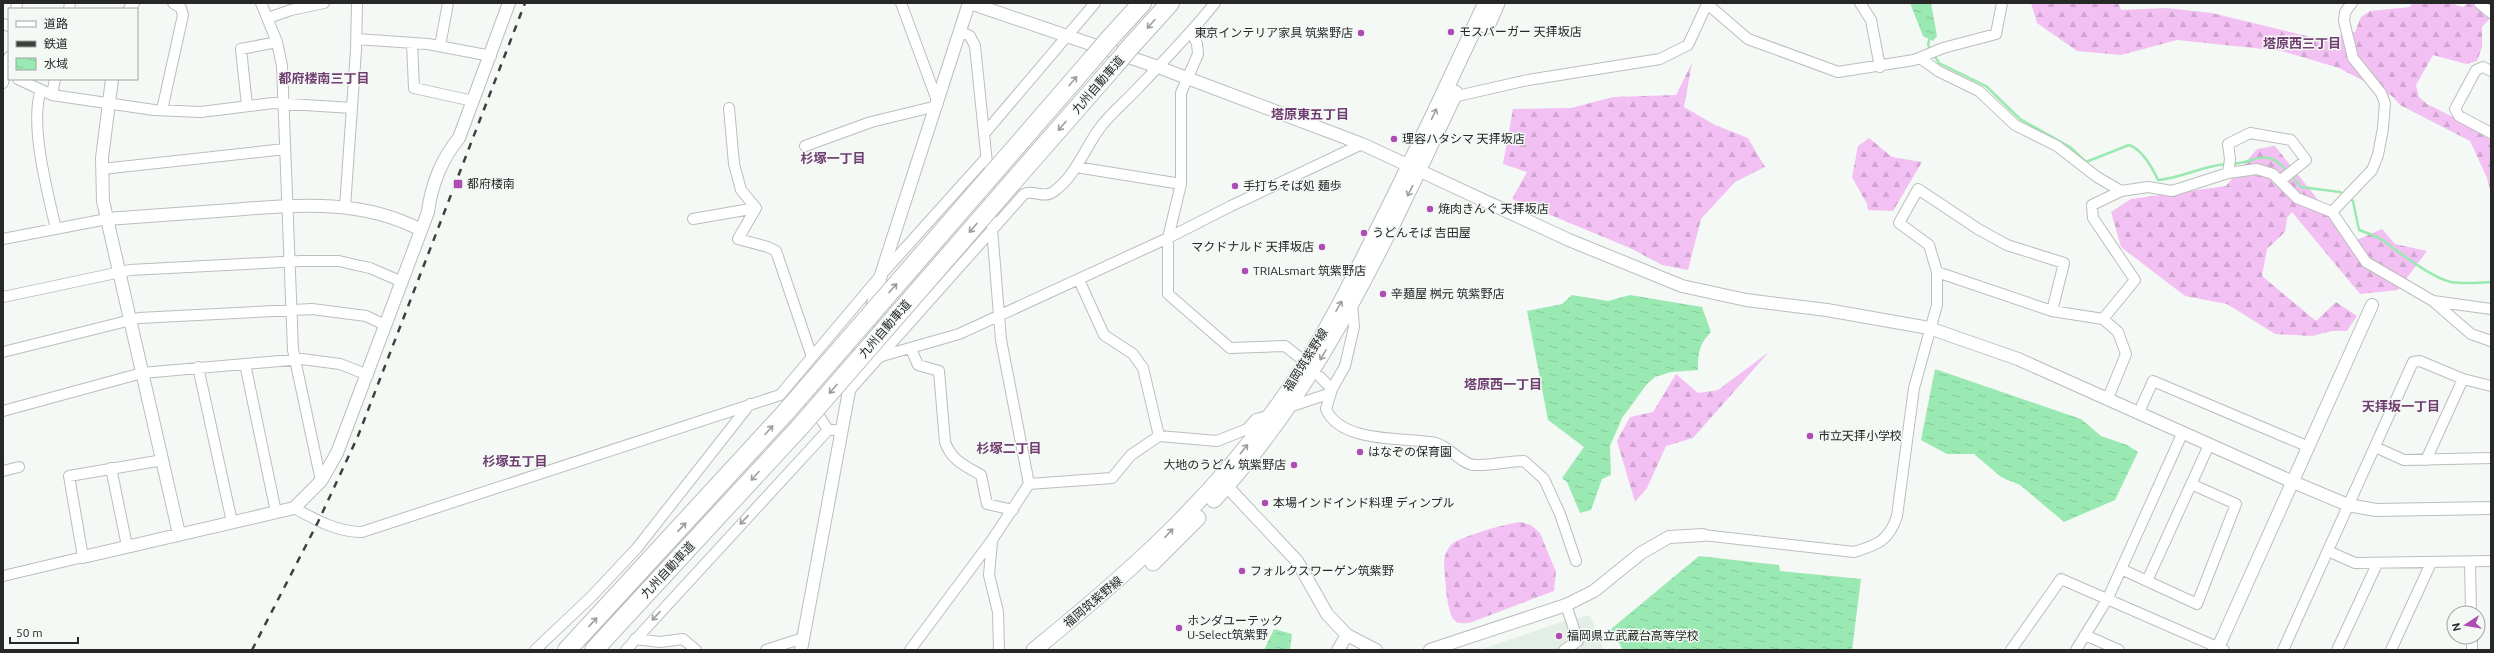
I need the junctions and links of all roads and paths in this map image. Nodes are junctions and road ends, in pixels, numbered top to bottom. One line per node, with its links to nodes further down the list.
1 (173, 3): 48 (street)
2 (261, 3): 21 (street)
3 (324, 3): 21 (street)
4 (357, 3): 25 (street)
5 (448, 3): 28 (street)
6 (509, 3): 29 (street)
7 (900, 3): 44 (street)
8 (970, 3): 22 (street); 24 (street)
9 (1095, 3): 24 (street)
10 (1142, 3): 54 (highway, 九州自動車道, one-way to 10, bridge)
11 (1170, 3): 163 (highway, 九州自動車道, one-way to 163, bridge)
12 (1215, 3): 23 (street)
13 (1486, 3): 57 (main road, 福岡筑紫野線, one-way to 13)
14 (1497, 3): 40 (main road, 福岡筑紫野線)
15 (1860, 3): 32 (street)
16 (2002, 3): 30 (street)
17 (2352, 3): 65 (street)
18 (2479, 3): 20 (street)
19 (1707, 4): 32 (street); 40 (street)
20 (2491, 13)
21 (268, 18): 26 (street)
22 (961, 32): 44 (street); 50 (street)
23 (1192, 32): 31 (street); 34 (street)
24 (1065, 36): 31 (street); 50 (street)
25 (357, 39): 27 (street); 46 (street)
26 (277, 42): 43 (street); 45 (street)
27 (412, 43): 28 (street); 41 (street)
28 (440, 46): 29 (street)
29 (491, 56): 41 (street)
30 (1920, 58): 32 (street); 61 (street)
31 (1158, 67): 34 (street); 55 (street)
32 (1880, 67)
33 (2491, 71): 49 (street)
34 (1188, 78): 51 (street); 60 (street)
35 (20, 80): 38 (street)
36 (55, 80): 39 (street)
37 (112, 80): 42 (street)
38 (41, 90): 39 (street); 68 (street)
39 (52, 95): 42 (street)
40 (1453, 98): 57 (main road, 福岡筑紫野線)
41 (473, 101): 69 (street)
42 (109, 104): 48 (street); 56 (street)
43 (285, 104): 45 (street); 46 (street); 53 (street)
44 (937, 104): 52 (street); 76 (street)
45 (248, 106): 48 (street)
46 (352, 108): 63 (street)
47 (729, 108): 64 (street)
48 (162, 110)
49 (2491, 133)
50 (984, 134): 54 (street)
51 (1362, 144): 57 (street); 71 (street)
52 (805, 146)
53 (285, 149): 56 (street); 62 (street)
54 (994, 160): 70 (street); 76 (street); 162 (highway, 九州自動車道, one-way to 54, bridge)
55 (1076, 167): 60 (street); 70 (street)
56 (102, 169): 66 (street)
57 (1414, 169): 81 (main road, 福岡筑紫野線, one-way to 81); 90 (street); 113 (main road, 福岡筑紫野線, one-way to 57)
58 (2228, 173): 59 (street); 59 (street); 61 (street)
59 (2280, 181): 65 (street)
60 (1181, 184): 71 (street)
61 (2121, 191): 87 (street)
62 (286, 206): 63 (street); 66 (street); 73 (street)
63 (345, 206): 69 (street)
64 (756, 208): 67 (street); 95 (street)
65 (2332, 212): 80 (street)
66 (107, 219): 68 (street); 74 (street)
67 (693, 219)
68 (56, 229): 72 (street)
69 (421, 230): 78 (street)
70 (992, 232): 86 (street); 94 (street)
71 (1168, 238): 77 (street); 96 (street)
72 (3, 239)
73 (289, 262): 74 (street); 78 (street); 83 (street)
74 (120, 272): 79 (street); 88 (street)
75 (1938, 272): 85 (street); 85 (street); 90 (street)
76 (881, 275): 95 (street); 106 (street)
77 (1079, 280): 86 (street); 117 (street)
78 (400, 281): 89 (street)
79 (3, 297)
80 (2433, 301): 84 (street); 91 (street)
81 (1352, 305): 107 (street); 110 (main road, 福岡筑紫野線, one-way to 110)
82 (2372, 305): 119 (street)
83 (291, 309): 88 (street); 89 (street); 97 (street)
84 (2491, 309)
85 (2052, 311): 87 (street)
86 (999, 316): 92 (street); 130 (street)
87 (2103, 319): 108 (street)
88 (129, 320): 93 (street); 100 (street)
89 (385, 325): 101 (street)
90 (1929, 328): 108 (street); 139 (street)
91 (2491, 341)
92 (911, 349): 94 (street); 135 (street)
93 (3, 352)
94 (882, 356): 106 (street)
95 (812, 357): 102 (street)
96 (1299, 357)
97 (294, 360): 98 (street); 101 (street); 127 (street)
98 (245, 364): 99 (street); 136 (street)
99 (198, 368): 100 (street); 137 (street)
100 (142, 373): 111 (street); 122 (street)
101 (368, 375): 127 (street)
102 (794, 377): 109 (street); 114 (street)
103 (1320, 377): 107 (street)
104 (2463, 379): 105 (street); 120 (street); 123 (street)
105 (2491, 386)
106 (849, 391): 115 (street)
107 (1331, 391): 110 (street); 144 (street)
108 (2108, 398): 112 (street)
109 (750, 404): 133 (street); 161 (street)
110 (1289, 407): 128 (main road, 福岡筑紫野線)
111 (3, 410)
112 (2139, 412): 116 (street); 119 (street)
113 (1271, 415): 117 (street); 128 (main road, 福岡筑紫野線, one-way to 113)
114 (828, 430): 115 (street); 157 (street, one-way to 157)
115 (840, 430): 158 (street)
116 (2183, 432): 118 (street); 149 (street)
117 (1159, 436): 130 (street)
118 (2209, 445): 129 (street); 131 (street)
119 (2309, 447): 129 (street)
120 (2375, 447): 123 (street); 132 (street)
121 (2491, 458): 123 (street)
122 (163, 460): 125 (street); 138 (street)
123 (2426, 460)
124 (19, 467): 126 (street)
125 (111, 468): 141 (street); 143 (street)
126 (3, 471)
127 (321, 481): 133 (street)
128 (1224, 482): 155 (street); 169 (main road, 福岡筑紫野線, one-way to 128); 170 (main road, 福岡筑紫野線)
129 (2293, 482): 132 (street); 159 (street)
130 (1028, 484): 135 (street)
131 (2191, 484): 151 (street); 151 (street)
132 (2348, 505): 134 (street); 142 (street)
133 (294, 508): 136 (street)
134 (2491, 508)
135 (1013, 510): 140 (street)
136 (276, 512): 137 (street)
137 (232, 522): 138 (street)
138 (179, 534): 141 (street)
139 (1703, 535): 153 (street)
140 (992, 540): 167 (street); 168 (street)
141 (127, 546): 143 (street)
142 (2328, 551): 148 (street); 178 (street)
143 (83, 557): 150 (street)
144 (1576, 561)
145 (2470, 562): 146 (street); 147 (street); 154 (street)
146 (2491, 562)
147 (2431, 563): 148 (street); 160 (street)
148 (2377, 564): 179 (street)
149 (2122, 569): 151 (street); 152 (street)
150 (3, 576)
151 (2147, 581)
152 (2108, 598): 156 (street); 159 (street); 175 (street)
153 (1566, 605): 173 (street); 174 (street)
154 (2471, 605)
155 (1347, 635): 171 (street); 172 (street)
156 (2085, 635): 176 (street); 177 (street)
157 (634, 639): 164 (street); 165 (street)
158 (802, 644): 166 (street)
159 (2220, 649)
160 (2395, 649)
161 (535, 650)
162 (567, 650)
163 (594, 650)
164 (626, 650)
165 (696, 650)
166 (766, 650)
167 (910, 650)
168 (999, 650)
169 (1034, 650)
170 (1049, 650)
171 (1338, 650)
172 (1376, 650)
173 (1430, 650)
174 (1564, 650)
175 (2011, 650)
176 (2076, 650)
177 (2119, 650)
178 (2283, 650)
179 (2337, 650)

